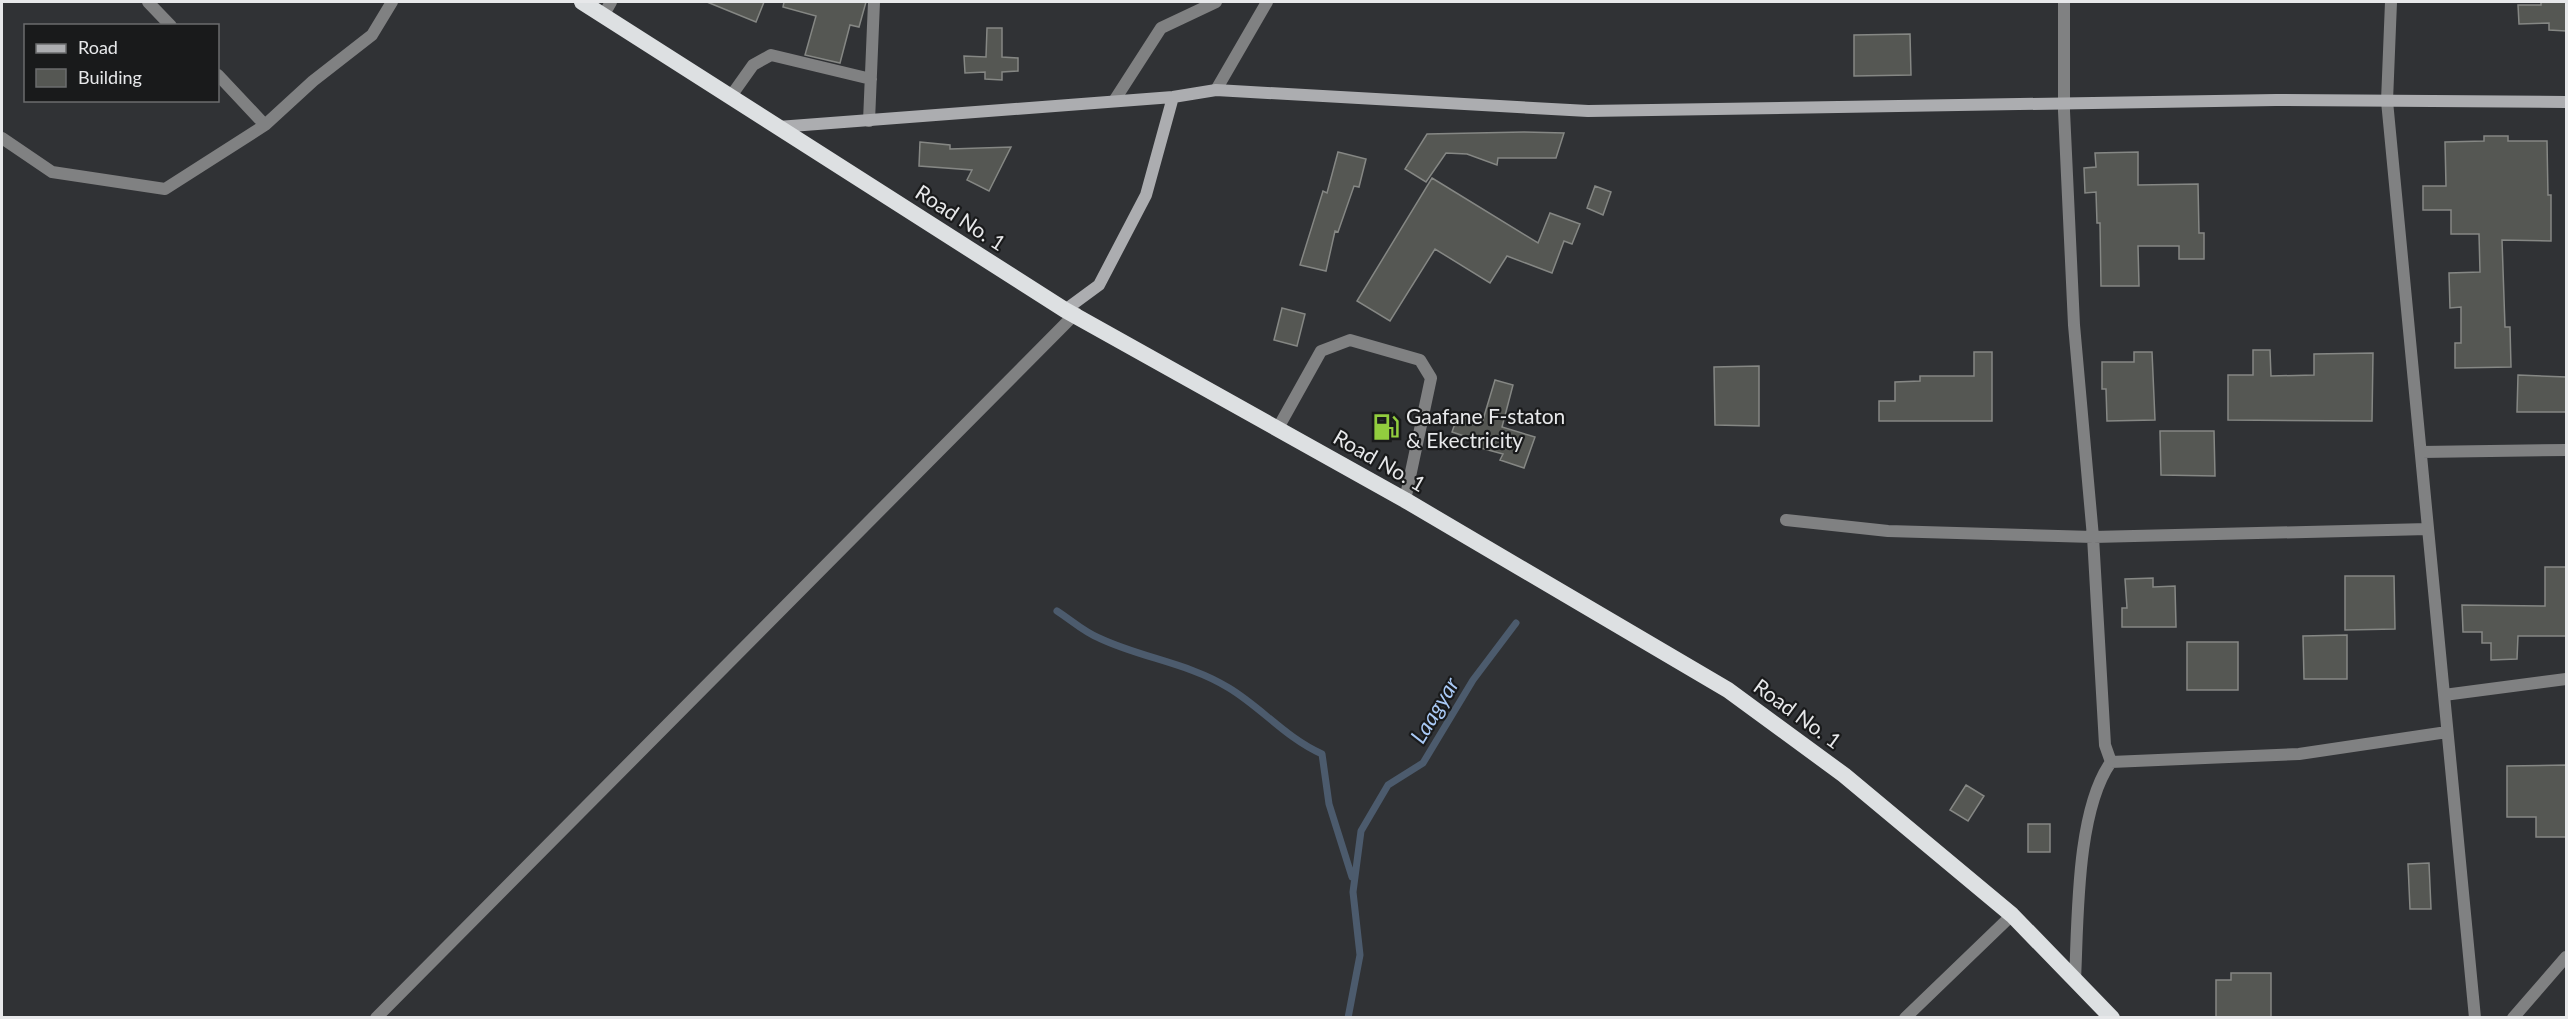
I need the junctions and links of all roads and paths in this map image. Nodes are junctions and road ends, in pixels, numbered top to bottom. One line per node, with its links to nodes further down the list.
1 (148, 2): 10 (street)
2 (392, 2): 21 (street)
3 (582, 2): 9 (highway, Road No. 1)
4 (874, 2): 12 (street)
5 (1216, 2): 17 (street)
6 (1267, 2): 13 (street)
7 (2064, 2): 19 (street)
8 (2391, 2): 16 (street)
9 (607, 9): 14 (highway, Road No. 1)
10 (169, 24)
11 (219, 76): 21 (street)
12 (871, 79): 14 (street); 20 (street)
13 (1216, 90): 15 (main road); 19 (main road)
14 (731, 96): 22 (highway, Road No. 1)
15 (1173, 97): 17 (main road); 24 (main road)
16 (2387, 100): 18 (main road); 19 (main road); 27 (street)
17 (1114, 101): 20 (main road)
18 (2566, 102)
19 (2064, 103): 31 (street)
20 (869, 121): 22 (main road)
21 (265, 125): 23 (street)
22 (778, 127): 24 (highway, Road No. 1)
23 (2, 138)
24 (1071, 312): 25 (highway, Road No. 1); 39 (street)
25 (1278, 428): 28 (highway, Road No. 1); 28 (street)
26 (2566, 450): 27 (street)
27 (2421, 452): 30 (street)
28 (1405, 500): 36 (highway, Road No. 1)
29 (1786, 520): 31 (street)
30 (2428, 529): 31 (street); 33 (street)
31 (2093, 537): 35 (street)
32 (2566, 679): 33 (street)
33 (2444, 695): 34 (street)
34 (2447, 732): 35 (street); 42 (street)
35 (2111, 762): 38 (street)
36 (2012, 915): 38 (highway, Road No. 1); 40 (street)
37 (2566, 957): 43 (street)
38 (2075, 980): 41 (highway, Road No. 1)
39 (376, 1017)
40 (1905, 1017)
41 (2112, 1017)
42 (2475, 1017)
43 (2512, 1017)

